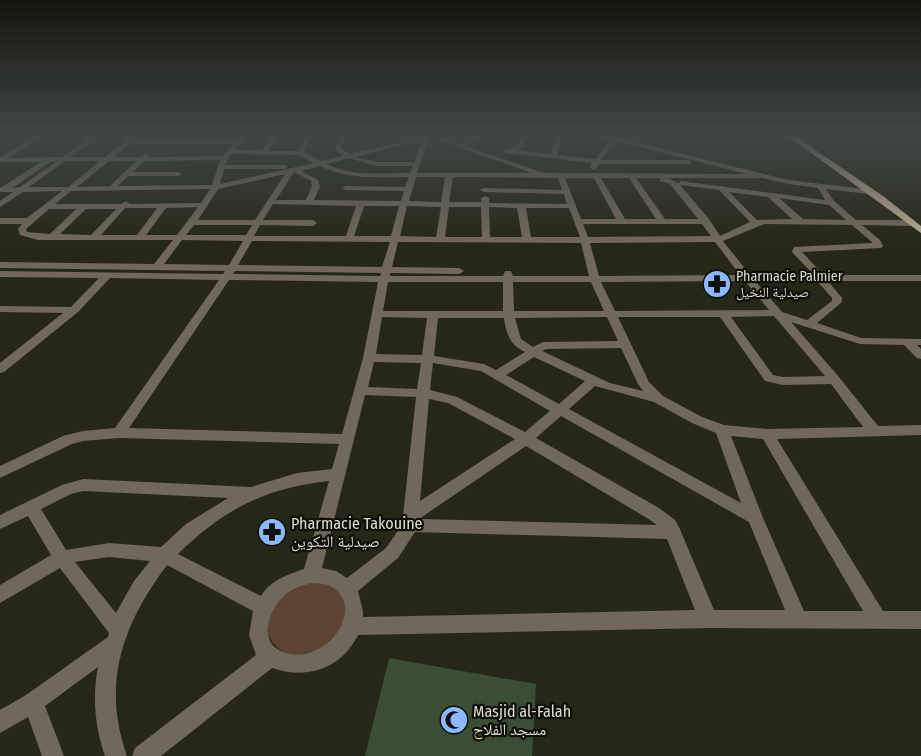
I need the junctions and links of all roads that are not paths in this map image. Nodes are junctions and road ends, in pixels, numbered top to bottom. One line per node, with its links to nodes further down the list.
1 (30, 171): 42 (street)
2 (47, 171): 40 (street)
3 (92, 171): 38 (street)
4 (130, 171): 18 (street)
5 (160, 171): 19 (street)
6 (180, 171): 20 (street)
7 (220, 171): 31 (street)
8 (285, 171): 31 (street)
9 (293, 171): 46 (street)
10 (299, 171): 47 (street)
11 (336, 171): 21 (street)
12 (414, 171): 22 (street)
13 (541, 171): 23 (street)
14 (595, 171): 28 (street)
15 (648, 171): 29 (street)
16 (742, 171): 25 (street)
17 (841, 171): 44 (main road)
18 (127, 174): 19 (street); 33 (street)
19 (158, 174): 20 (street)
20 (178, 174): 35 (street)
21 (352, 175): 22 (street); 36 (street)
22 (412, 176): 26 (street); 39 (street)
23 (555, 176): 27 (street); 28 (street); 43 (street)
24 (632, 176): 28 (street); 29 (street); 65 (street)
25 (760, 176): 29 (street); 32 (street); 45 (street)
26 (449, 177): 27 (street); 53 (street)
27 (482, 177): 41 (street)
28 (594, 177): 70 (street)
29 (653, 177): 30 (street)
30 (673, 182): 37 (street); 66 (street)
31 (215, 187): 35 (street); 55 (street)
32 (821, 187): 44 (street); 48 (street)
33 (112, 188): 34 (street); 38 (street)
34 (143, 188): 35 (street); 58 (street)
35 (164, 188)
36 (346, 188): 39 (street); 50 (street)
37 (721, 188): 45 (street); 73 (street)
38 (70, 189): 40 (street); 61 (street)
39 (408, 189): 52 (street)
40 (21, 190): 42 (street); 54 (street)
41 (484, 190): 43 (street); 56 (street)
42 (1, 191)
43 (567, 192): 60 (street)
44 (869, 192): 75 (main road)
45 (768, 195): 48 (street); 71 (street)
46 (271, 202): 47 (street); 72 (street)
47 (309, 203): 49 (street)
48 (831, 203): 74 (street)
49 (319, 204): 50 (street); 68 (street)
50 (342, 204): 51 (street)
51 (361, 204): 52 (street); 83 (street)
52 (404, 204): 53 (street); 84 (street)
53 (444, 204): 56 (street); 86 (street)
54 (0, 205)
55 (204, 205): 59 (street); 67 (street)
56 (485, 205): 57 (street); 87 (street)
57 (521, 205): 60 (street); 88 (street)
58 (123, 206): 59 (street); 62 (street); 78 (street)
59 (163, 206): 79 (street)
60 (572, 206): 69 (street)
61 (48, 207): 62 (street); 64 (street)
62 (83, 207): 77 (street)
63 (0, 221): 64 (street)
64 (31, 221): 77 (street)
65 (662, 221): 66 (street); 70 (street)
66 (706, 221): 80 (street)
67 (192, 222): 72 (street); 81 (street)
68 (313, 222): 72 (street); 85 (street)
69 (578, 222): 70 (street); 89 (street)
70 (622, 222)
71 (801, 222): 73 (street); 74 (street)
72 (257, 223): 82 (street)
73 (756, 223): 80 (street)
74 (854, 223): 75 (street); 97 (street)
75 (911, 223): 76 (main road)
76 (921, 230)
77 (52, 237): 78 (street)
78 (93, 238): 79 (street)
79 (139, 238): 81 (street)
80 (719, 238): 89 (street); 96 (street)
81 (179, 239): 82 (street); 90 (street)
82 (249, 239): 85 (street); 93 (street)
83 (349, 239): 84 (street); 85 (street)
84 (395, 239): 86 (street); 94 (street)
85 (308, 240)
86 (440, 240): 87 (street)
87 (486, 240): 88 (street)
88 (527, 240): 89 (street)
89 (585, 240): 95 (street)
90 (157, 267): 92 (street); 93 (street)
91 (921, 271): 97 (street)
92 (1, 272): 99 (street)
93 (229, 273): 94 (street); 99 (street); 130 (street)
94 (385, 274): 98 (street); 106 (street)
95 (595, 274): 96 (street); 98 (street); 104 (street)
96 (743, 274): 97 (street); 105 (street)
97 (817, 274): 100 (street); 109 (street)
98 (508, 275): 107 (street)
99 (107, 276): 102 (street)
100 (921, 278)
101 (0, 309): 102 (street)
102 (74, 310): 116 (street)
103 (722, 312): 104 (street); 105 (street); 121 (street)
104 (612, 313): 107 (street); 112 (street)
105 (776, 313): 109 (street); 121 (street)
106 (378, 314): 108 (street); 117 (street)
107 (509, 314): 108 (street); 113 (street)
108 (433, 315): 118 (street)
109 (810, 323): 110 (street)
110 (907, 342): 111 (street); 114 (street)
111 (921, 342)
112 (626, 344): 113 (street); 125 (street)
113 (531, 352): 120 (street); 122 (street)
114 (921, 355)
115 (0, 356): 116 (street)
116 (16, 357): 119 (street)
117 (369, 358): 118 (street); 123 (street)
118 (428, 359): 120 (street); 124 (street)
119 (0, 369)
120 (498, 374): 126 (street)
121 (835, 380): 129 (street)
122 (593, 381): 125 (street); 126 (street)
123 (360, 391): 124 (street); 132 (street)
124 (423, 393): 133 (street); 139 (street)
125 (658, 399): 127 (street)
126 (561, 410): 133 (street); 138 (street)
127 (722, 430): 131 (street); 138 (street)
128 (921, 430): 129 (street)
129 (875, 432): 131 (street)
130 (119, 434): 132 (street); 134 (street)
131 (768, 434): 151 (street)
132 (346, 438): 135 (street)
133 (526, 439): 139 (street); 141 (street)
134 (0, 472)
135 (336, 474): 136 (street); 144 (street)
136 (252, 493): 137 (street); 142 (street)
137 (31, 507): 140 (street); 143 (street)
138 (755, 518): 149 (street)
139 (411, 520): 141 (street); 145 (street)
140 (0, 522)
141 (673, 532): 148 (street)
142 (164, 556): 143 (street); 147 (street); 153 (street)
143 (62, 558): 146 (street); 153 (street)
144 (311, 575): 145 (street); 147 (street)
145 (347, 588): 152 (street)
146 (0, 596)
147 (264, 607): 154 (street)
148 (708, 618): 149 (street); 152 (street)
149 (798, 619): 151 (street)
150 (921, 620): 151 (street)
151 (879, 621)
152 (353, 626): 154 (street)
153 (115, 637): 155 (street); 158 (street)
154 (270, 657): 159 (street)
155 (33, 702): 156 (street); 157 (street)
156 (0, 722)
157 (53, 756)
158 (116, 756)
159 (143, 756)

